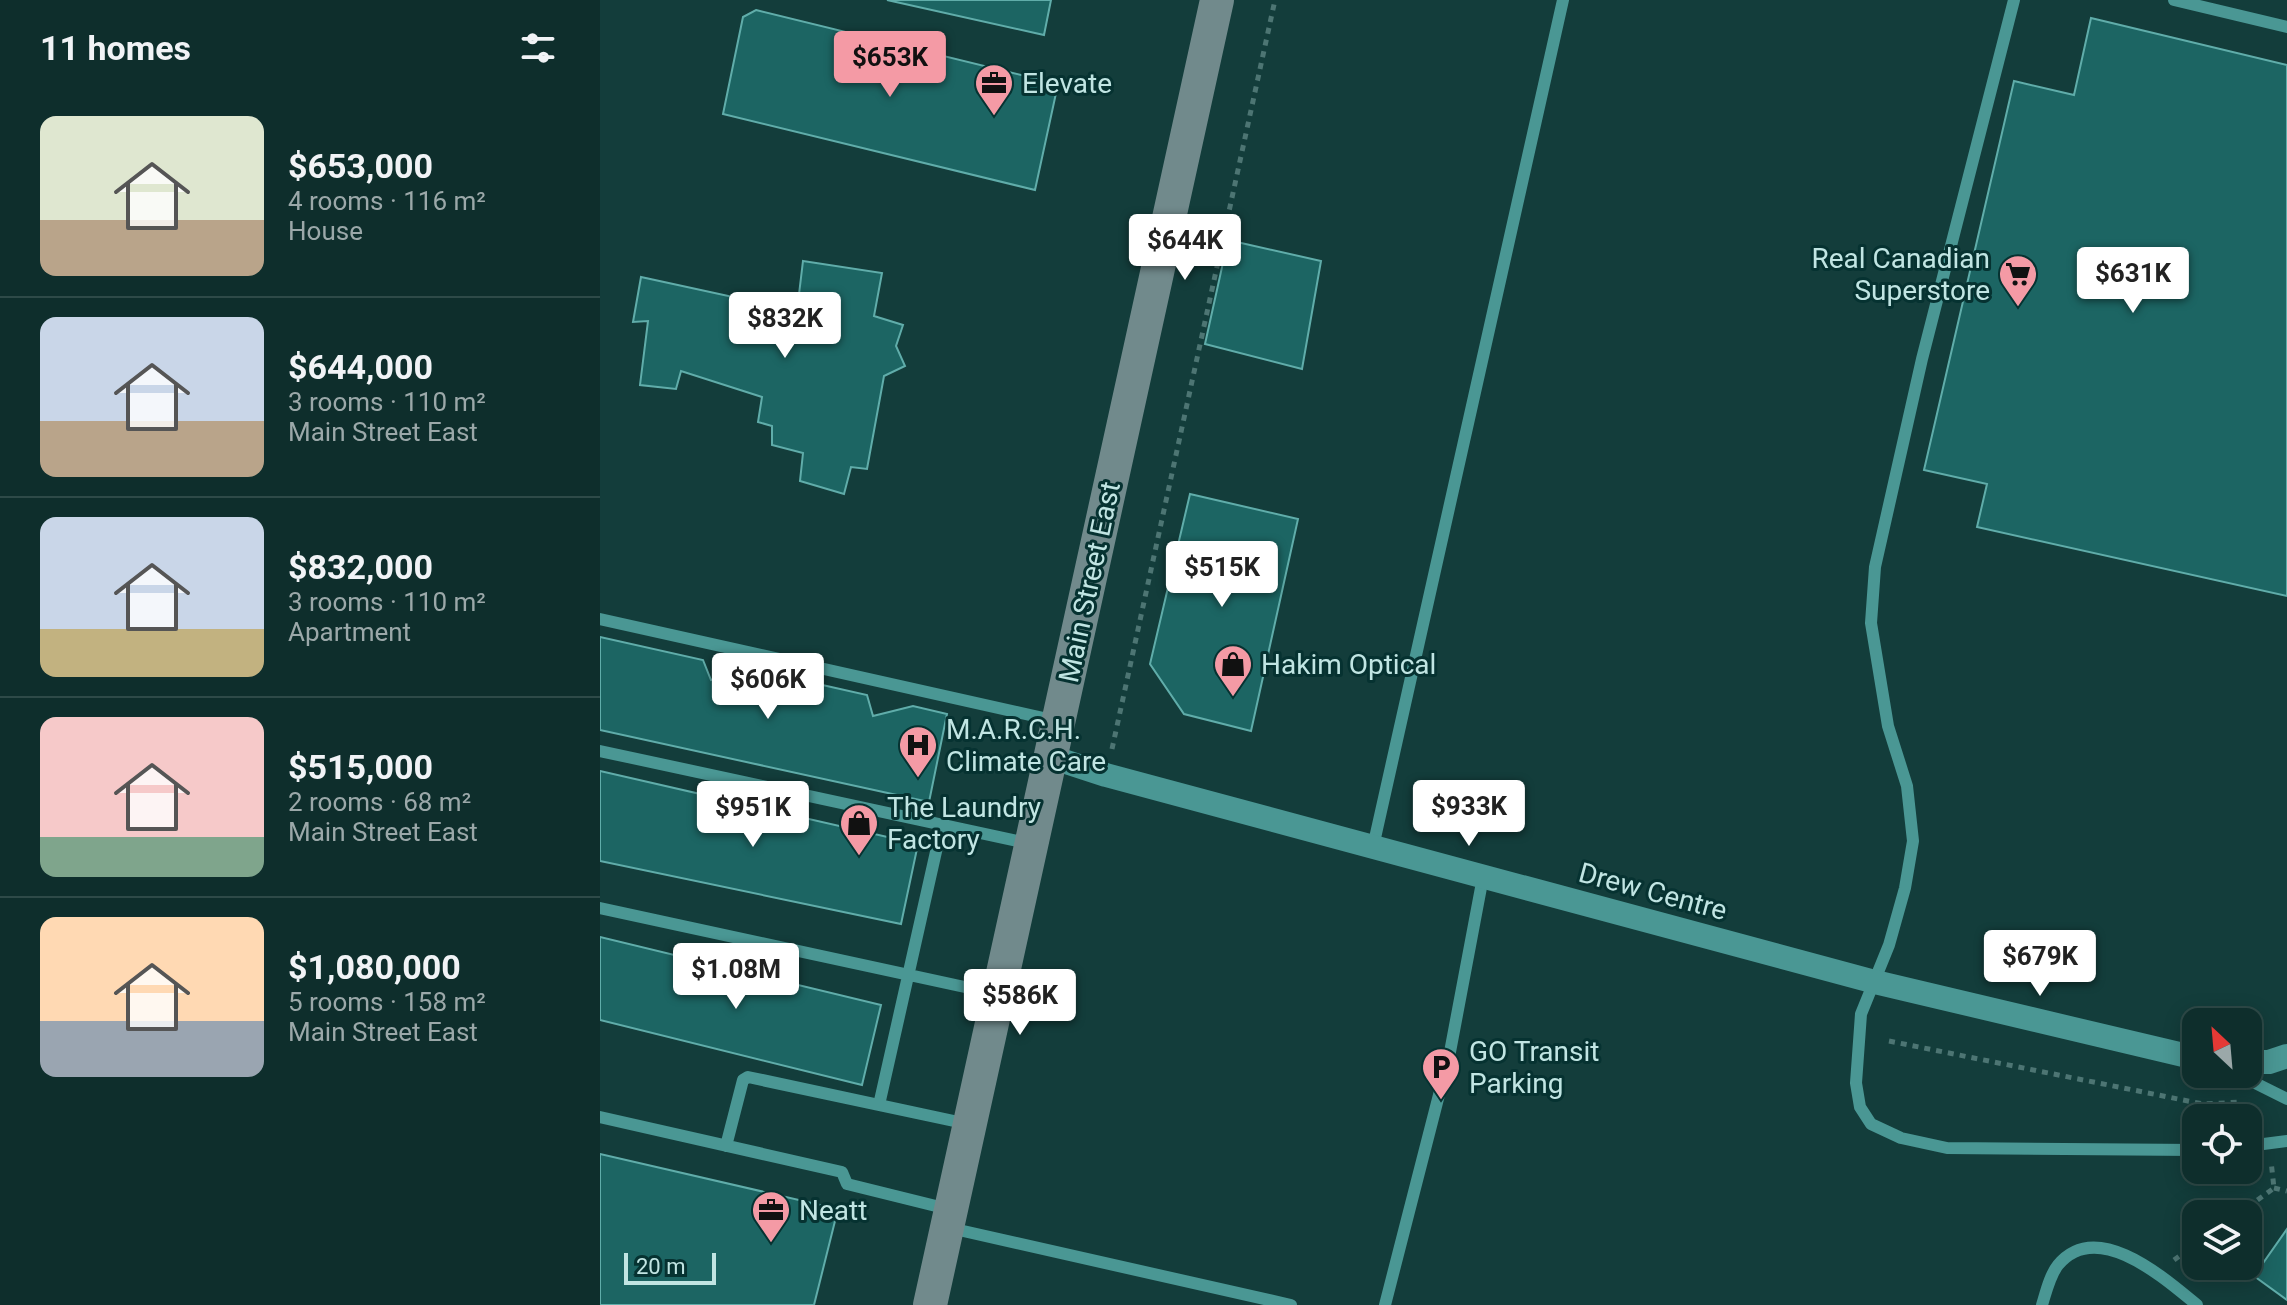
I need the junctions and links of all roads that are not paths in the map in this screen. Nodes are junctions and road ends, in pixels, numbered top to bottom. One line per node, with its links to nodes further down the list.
1 (1217, 0): 7 (main road, Main Street East)
2 (1563, 0): 12 (lane)
3 (2014, 0): 16 (lane)
4 (2174, 0): 5 (lane)
5 (2287, 27)
6 (600, 619): 7 (lane)
7 (1059, 721): 9 (main road, Main Street East)
8 (600, 751): 10 (lane)
9 (1051, 757): 11 (main road, Main Street East); 12 (street, Drew Centre)
10 (942, 825): 11 (lane); 15 (lane)
11 (1032, 844): 17 (main road, Main Street East)
12 (1373, 847): 13 (street, Drew Centre)
13 (1483, 877): 16 (street, Drew Centre); 33 (lane)
14 (600, 908): 15 (lane)
15 (908, 975): 17 (lane); 23 (lane)
16 (1875, 982): 18 (street, Drew Centre); 29 (lane)
17 (1000, 994): 25 (main road, Main Street East)
18 (2182, 1055)
19 (2287, 1056): 20 (street)
20 (2262, 1062)
21 (2262, 1086): 22 (lane)
22 (2287, 1099)
23 (879, 1105): 25 (lane); 28 (lane)
24 (600, 1117): 28 (lane)
25 (971, 1124): 30 (main road, Main Street East)
26 (2287, 1141): 27 (lane)
27 (2262, 1144)
28 (726, 1146): 30 (lane)
29 (2182, 1150)
30 (949, 1218): 31 (main road, Main Street East); 32 (lane)
31 (930, 1305)
32 (1291, 1305)
33 (1385, 1305)
34 (2042, 1305): 35 (lane)
35 (2197, 1305)

